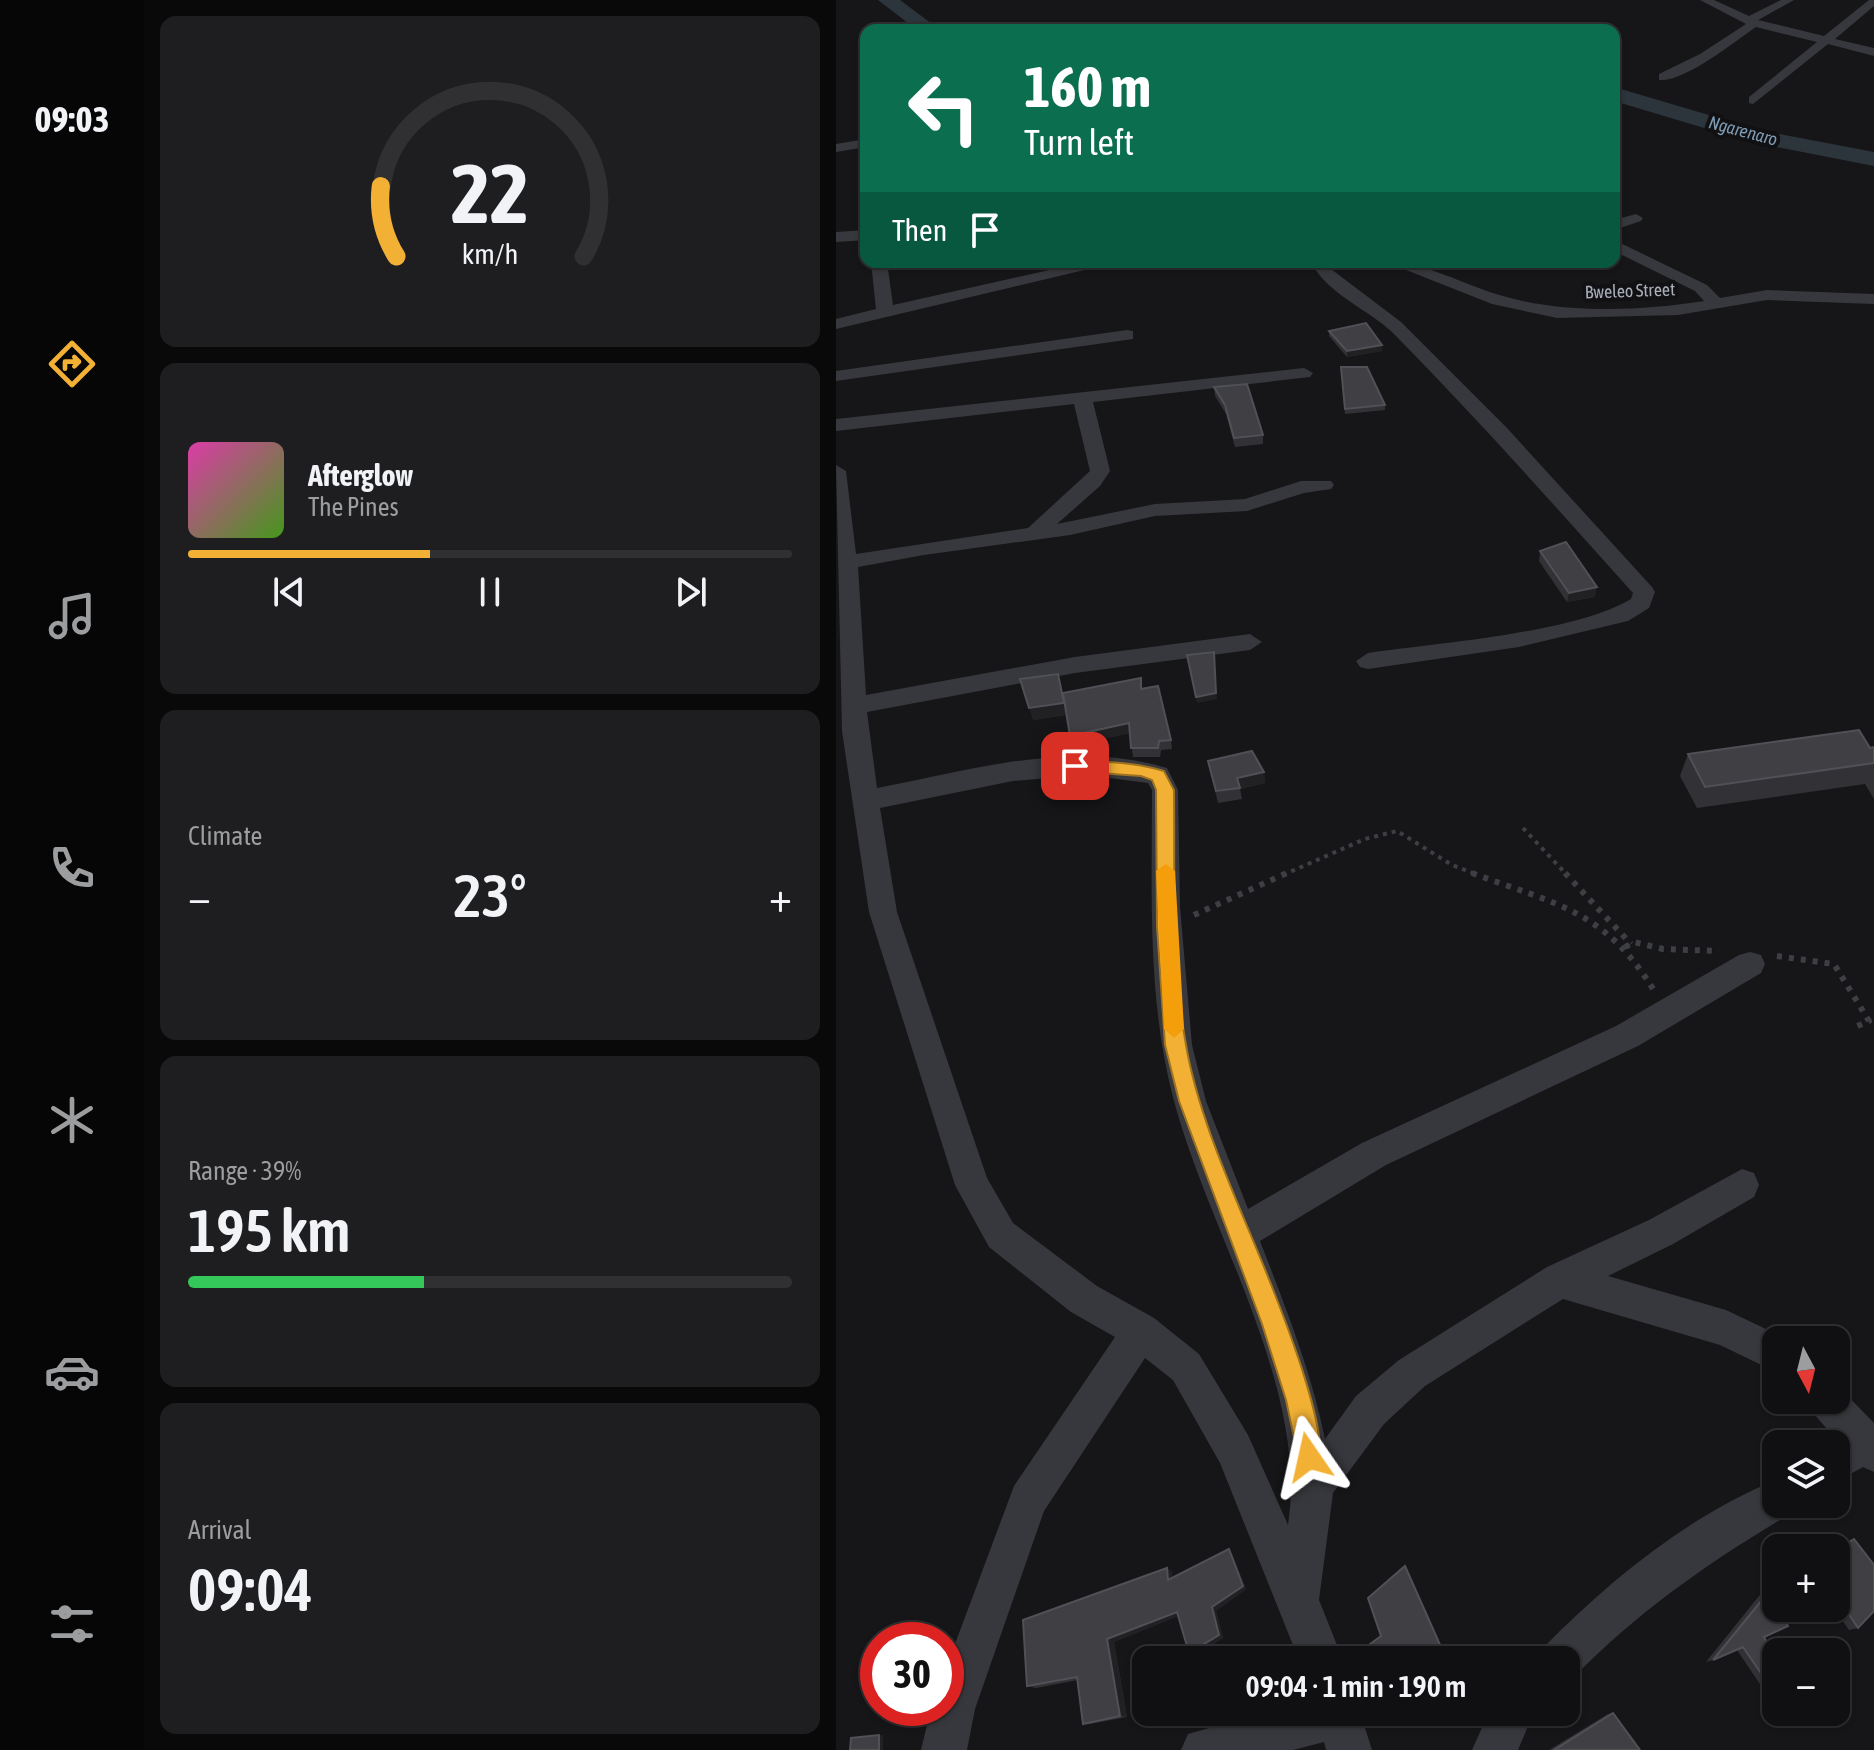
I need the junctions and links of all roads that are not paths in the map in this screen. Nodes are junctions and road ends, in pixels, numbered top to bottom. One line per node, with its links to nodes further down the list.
1 (1705, 0): 4 (street)
2 (1789, 0): 4 (street)
3 (1874, 1): 5 (street)
4 (1751, 22): 5 (street); 7 (street)
5 (1825, 41): 6 (street); 8 (street)
6 (1873, 51)
7 (1663, 77)
8 (1753, 100)
9 (860, 144): 10 (street)
10 (836, 148)
11 (1636, 218): 12 (street)
12 (1620, 223)
13 (860, 235): 14 (street)
14 (836, 237)
15 (1620, 248): 21 (street)
16 (880, 268): 22 (street)
17 (1082, 268): 22 (street)
18 (1322, 268): 34 (street)
19 (1414, 268): 21 (street, Bweleo Street)
20 (1874, 299): 21 (street, Bweleo Street)
21 (1715, 303)
22 (885, 311): 23 (street)
23 (836, 324)
24 (1127, 335): 26 (street)
25 (1304, 373): 27 (street)
26 (836, 376)
27 (1082, 397): 28 (street); 31 (street)
28 (836, 425)
29 (836, 471): 32 (street)
30 (1324, 485): 31 (street)
31 (1035, 533): 32 (street)
32 (846, 563): 35 (street)
33 (1250, 642): 35 (street)
34 (1368, 661)
35 (854, 706): 36 (street)
36 (868, 800): 39 (street); 41 (street)
37 (1750, 964): 39 (street)
38 (1742, 1185): 40 (street)
39 (1242, 1232): 45 (street)
40 (1560, 1280): 42 (street); 45 (street)
41 (1141, 1331): 47 (street); 52 (street)
42 (1762, 1346)
43 (1836, 1414): 44 (street)
44 (1858, 1453)
45 (1314, 1486): 47 (street)
46 (1762, 1508): 49 (street)
47 (1298, 1602): 48 (street)
48 (1315, 1646)
49 (1574, 1646)
50 (1342, 1726): 53 (street)
51 (1506, 1726): 54 (street)
52 (944, 1750)
53 (1204, 1750)
54 (1495, 1750)

